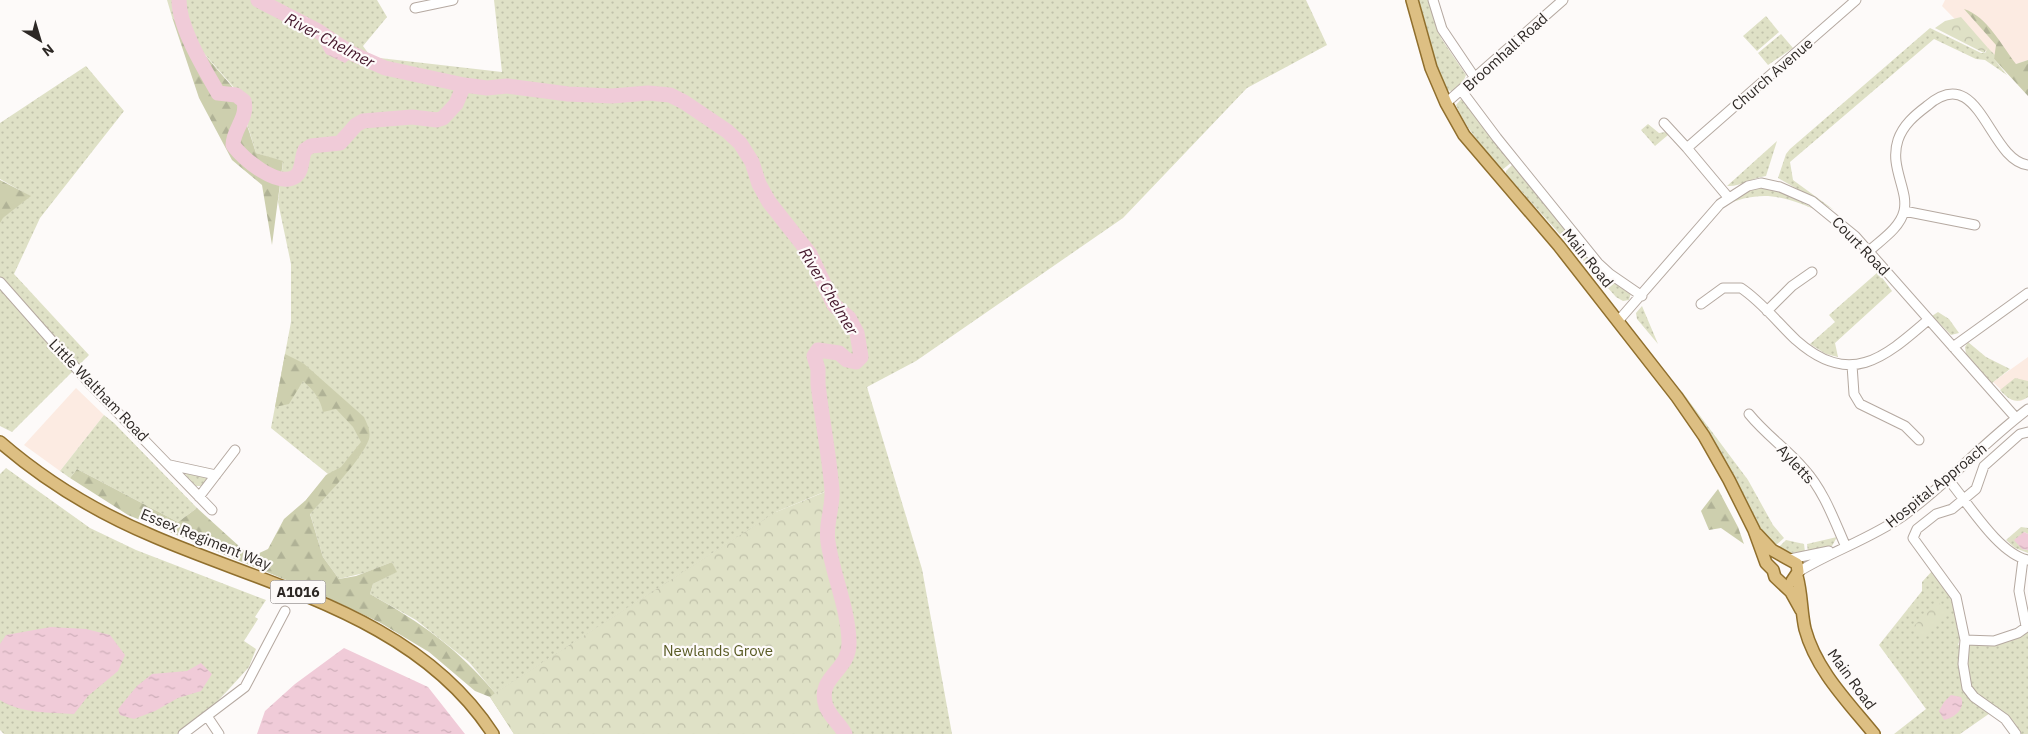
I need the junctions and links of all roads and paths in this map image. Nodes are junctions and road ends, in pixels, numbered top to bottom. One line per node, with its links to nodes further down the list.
1 (453, 0): 6 (street)
2 (1412, 0): 9 (main road, Main Road)
3 (1433, 0): 7 (street)
4 (1563, 0): 7 (street, Broomhall Road)
5 (1856, 0): 11 (street, Church Avenue)
6 (415, 8)
7 (1475, 78): 8 (street, Broomhall Road)
8 (1462, 90): 9 (street, Broomhall Road); 20 (street, Main Road)
9 (1446, 103): 23 (main road, Main Road)
10 (1664, 123): 11 (street)
11 (1687, 148): 13 (street)
12 (2028, 165): 14 (street)
13 (1728, 197): 16 (street, Court Road); 20 (street, Court Road)
14 (1904, 211): 15 (street); 16 (street)
15 (1975, 225)
16 (1869, 251): 24 (street, Court Road)
17 (1812, 272): 22 (street)
18 (0, 282): 34 (street, Little Waltham Road)
19 (2028, 293): 25 (street)
20 (1642, 296): 23 (street, Court Road)
21 (1701, 304): 22 (street)
22 (1767, 311): 26 (street)
23 (1619, 320): 40 (main road, Main Road)
24 (1928, 320): 25 (street, Court Road); 26 (street)
25 (1953, 347): 29 (street, Court Road)
26 (1852, 364): 31 (street)
27 (2028, 409): 29 (street, Hospital Approach)
28 (1749, 414): 41 (street, Ayletts)
29 (2016, 418): 36 (street, Hospital Approach)
30 (2028, 431): 38 (street)
31 (1919, 440)
32 (0, 442): 50 (main road, Essex Regiment Way / A1016)
33 (235, 450): 35 (street)
34 (170, 465): 35 (street); 37 (street, Little Waltham Road)
35 (216, 475): 37 (street)
36 (1947, 478): 38 (street); 41 (street, Hospital Approach)
37 (200, 497): 39 (street, Little Waltham Road)
38 (1965, 498): 43 (street); 49 (street)
39 (212, 510)
40 (1754, 530): 42 (main road, Main Road); 45 (main road, Main Road)
41 (1841, 548): 42 (street, Hospital Approach); 44 (street, Hospital Approach)
42 (1787, 558): 44 (main road, Main Road); 45 (main road)
43 (2026, 560): 48 (street)
44 (1798, 574): 45 (main road); 46 (main road, Main Road)
45 (1776, 575): 46 (main road, Main Road)
46 (1801, 610): 52 (main road, Main Road)
47 (285, 611): 51 (street)
48 (2027, 626): 49 (street)
49 (1965, 640): 53 (street)
50 (476, 710): 56 (main road, Essex Regiment Way / A1016); 57 (main road)
51 (207, 716): 54 (street); 55 (street)
52 (1870, 731)
53 (2012, 733)
54 (183, 734)
55 (219, 734)
56 (493, 734)
57 (501, 734)

